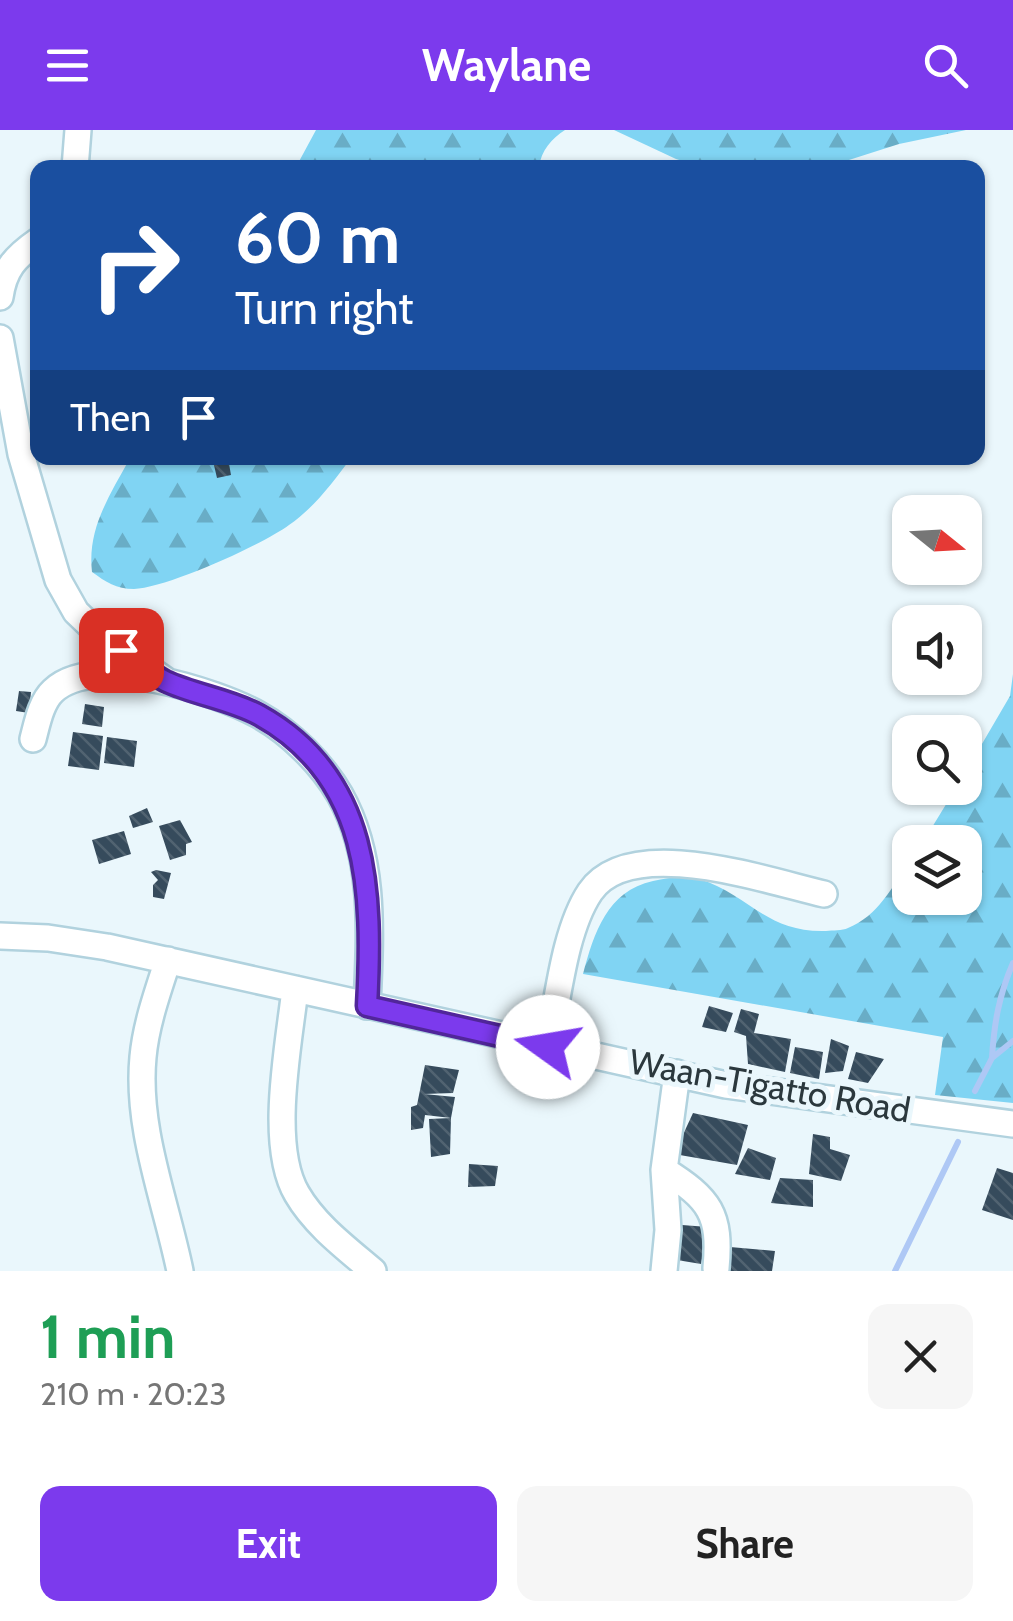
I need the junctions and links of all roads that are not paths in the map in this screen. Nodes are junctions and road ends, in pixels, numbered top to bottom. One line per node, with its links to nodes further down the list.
1 (78, 130): 2 (street)
2 (76, 160)
3 (30, 246): 4 (street)
4 (0, 296)
5 (0, 338): 6 (street)
6 (165, 680): 7 (street); 12 (street)
7 (33, 740)
8 (824, 894): 13 (street)
9 (0, 936): 10 (street, Waan-Tigatto Road)
10 (168, 960): 11 (street, Waan-Tigatto Road); 18 (street)
11 (295, 989): 12 (street, Waan-Tigatto Road); 19 (street)
12 (367, 1006): 13 (street, Waan-Tigatto Road)
13 (548, 1047): 14 (street, Waan-Tigatto Road)
14 (677, 1074): 15 (street, Waan-Tigatto Road); 16 (street)
15 (1013, 1124)
16 (664, 1170): 17 (street); 20 (street)
17 (716, 1268)
18 (180, 1271)
19 (373, 1271)
20 (664, 1271)

